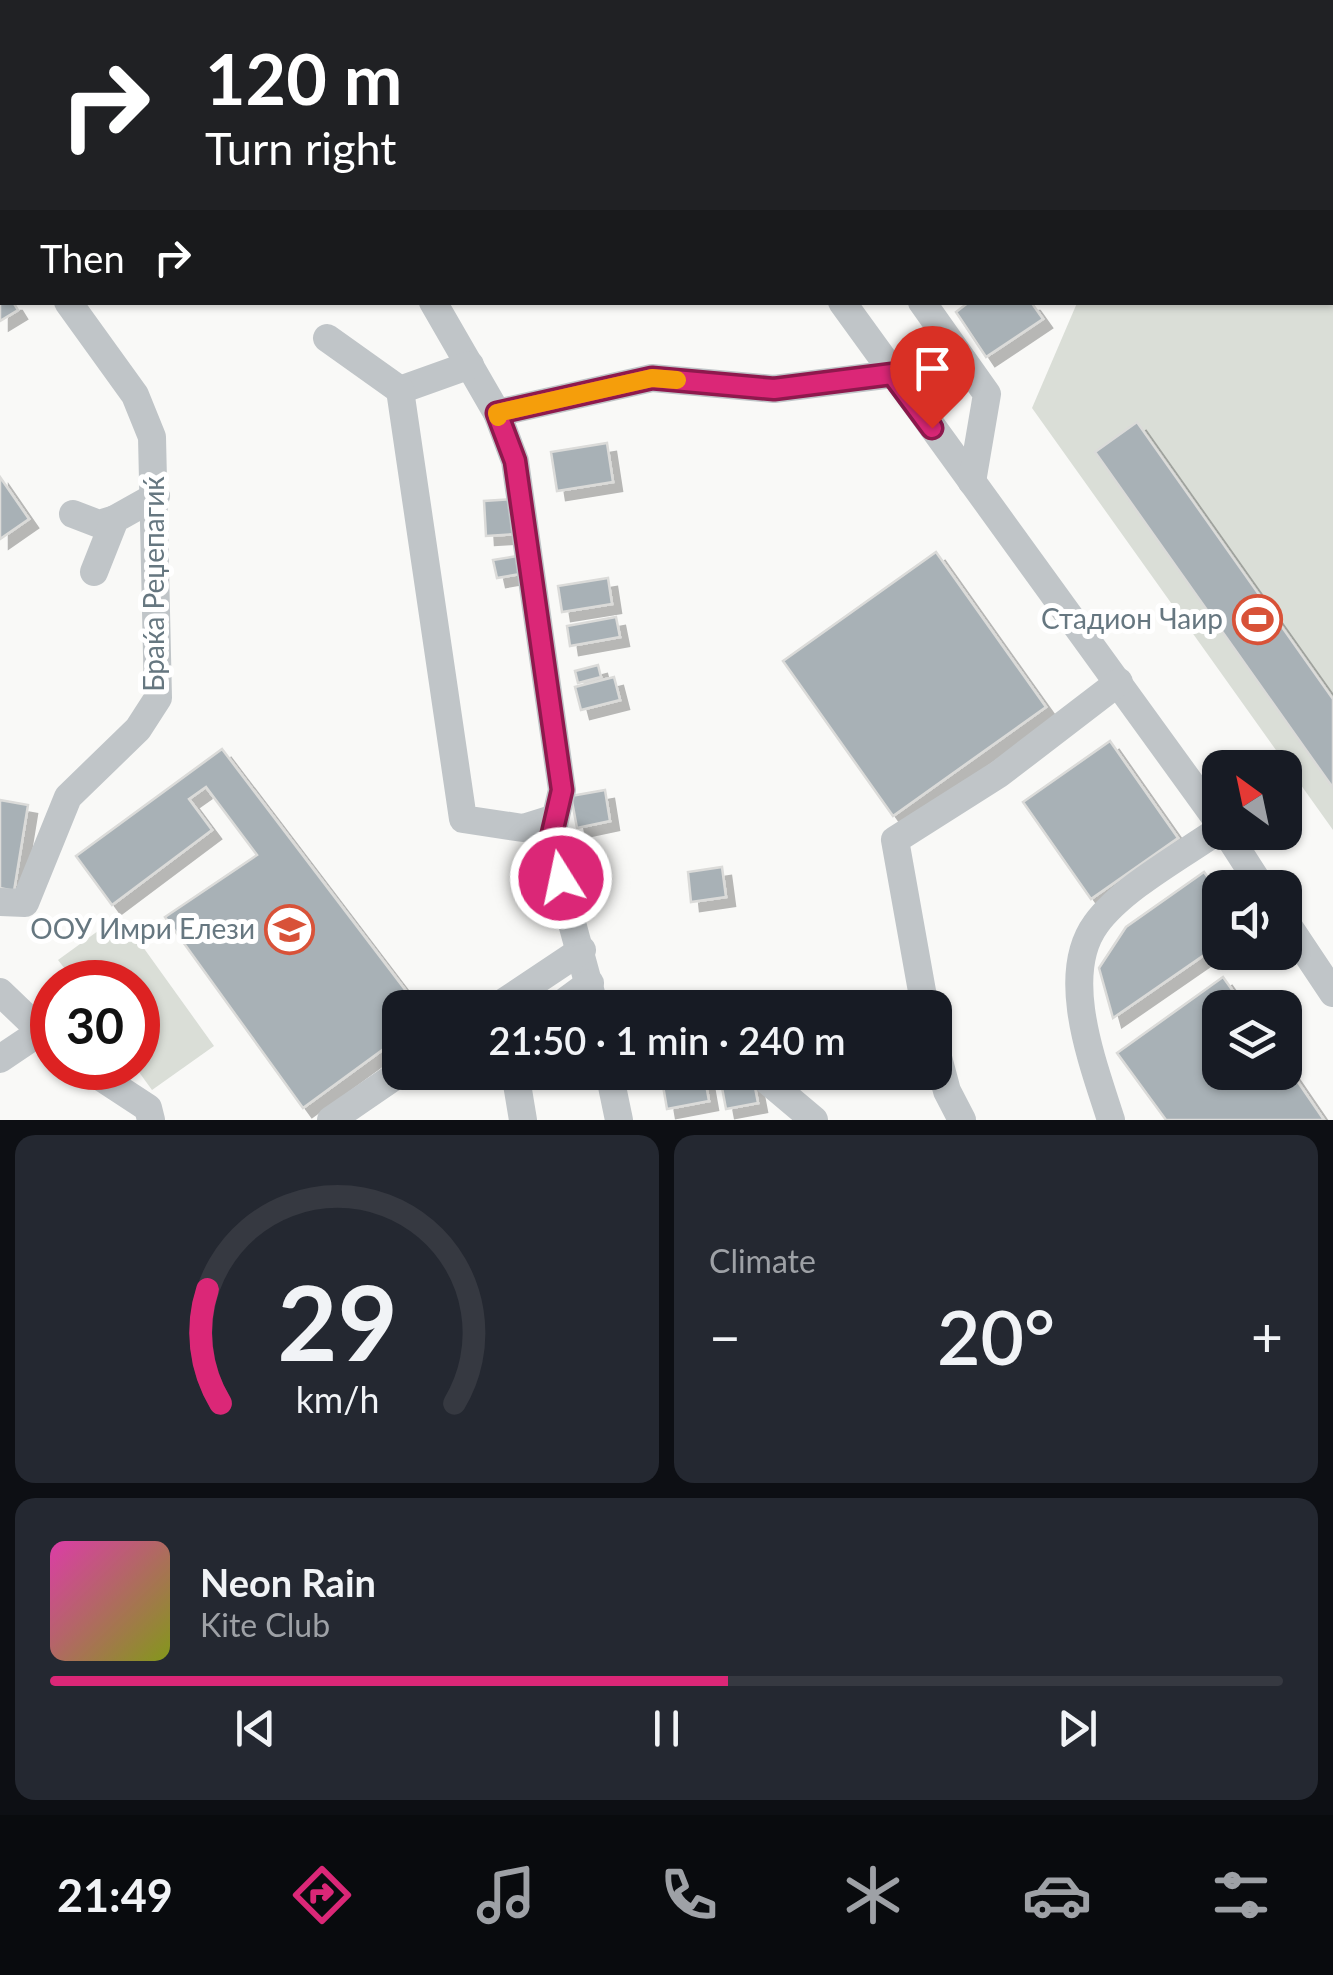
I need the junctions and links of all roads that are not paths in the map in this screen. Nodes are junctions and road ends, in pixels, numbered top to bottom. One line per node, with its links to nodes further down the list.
1 (70, 305): 11 (street, Браќа Реџепагиќ)
2 (435, 305): 6 (street)
3 (844, 305): 7 (street)
4 (924, 305): 10 (street)
5 (327, 338): 8 (street)
6 (470, 364): 8 (street); 9 (street)
7 (892, 374): 9 (street); 10 (street)
8 (400, 390): 17 (street)
9 (497, 413): 17 (street)
10 (972, 482): 15 (street)
11 (156, 496): 13 (street); 19 (street, Браќа Реџепагиќ)
12 (73, 514): 13 (street)
13 (116, 519): 14 (street)
14 (94, 572)
15 (1119, 682): 16 (street); 24 (street)
16 (1202, 800)
17 (555, 818): 21 (street)
18 (1202, 843): 42 (street)
19 (0, 902)
20 (1302, 947): 26 (street)
21 (582, 950): 22 (street); 23 (street)
22 (522, 990)
23 (592, 990)
24 (922, 990)
25 (0, 992): 27 (street)
26 (1333, 994)
27 (30, 1021)
28 (30, 1044): 29 (street)
29 (0, 1058)
30 (382, 1085): 37 (street)
31 (121, 1090): 36 (street)
32 (518, 1090): 38 (street)
33 (613, 1090): 39 (street)
34 (778, 1090): 40 (street)
35 (947, 1090): 41 (street)
36 (151, 1120)
37 (331, 1120)
38 (523, 1120)
39 (619, 1120)
40 (814, 1120)
41 (962, 1120)
42 (1111, 1120)

